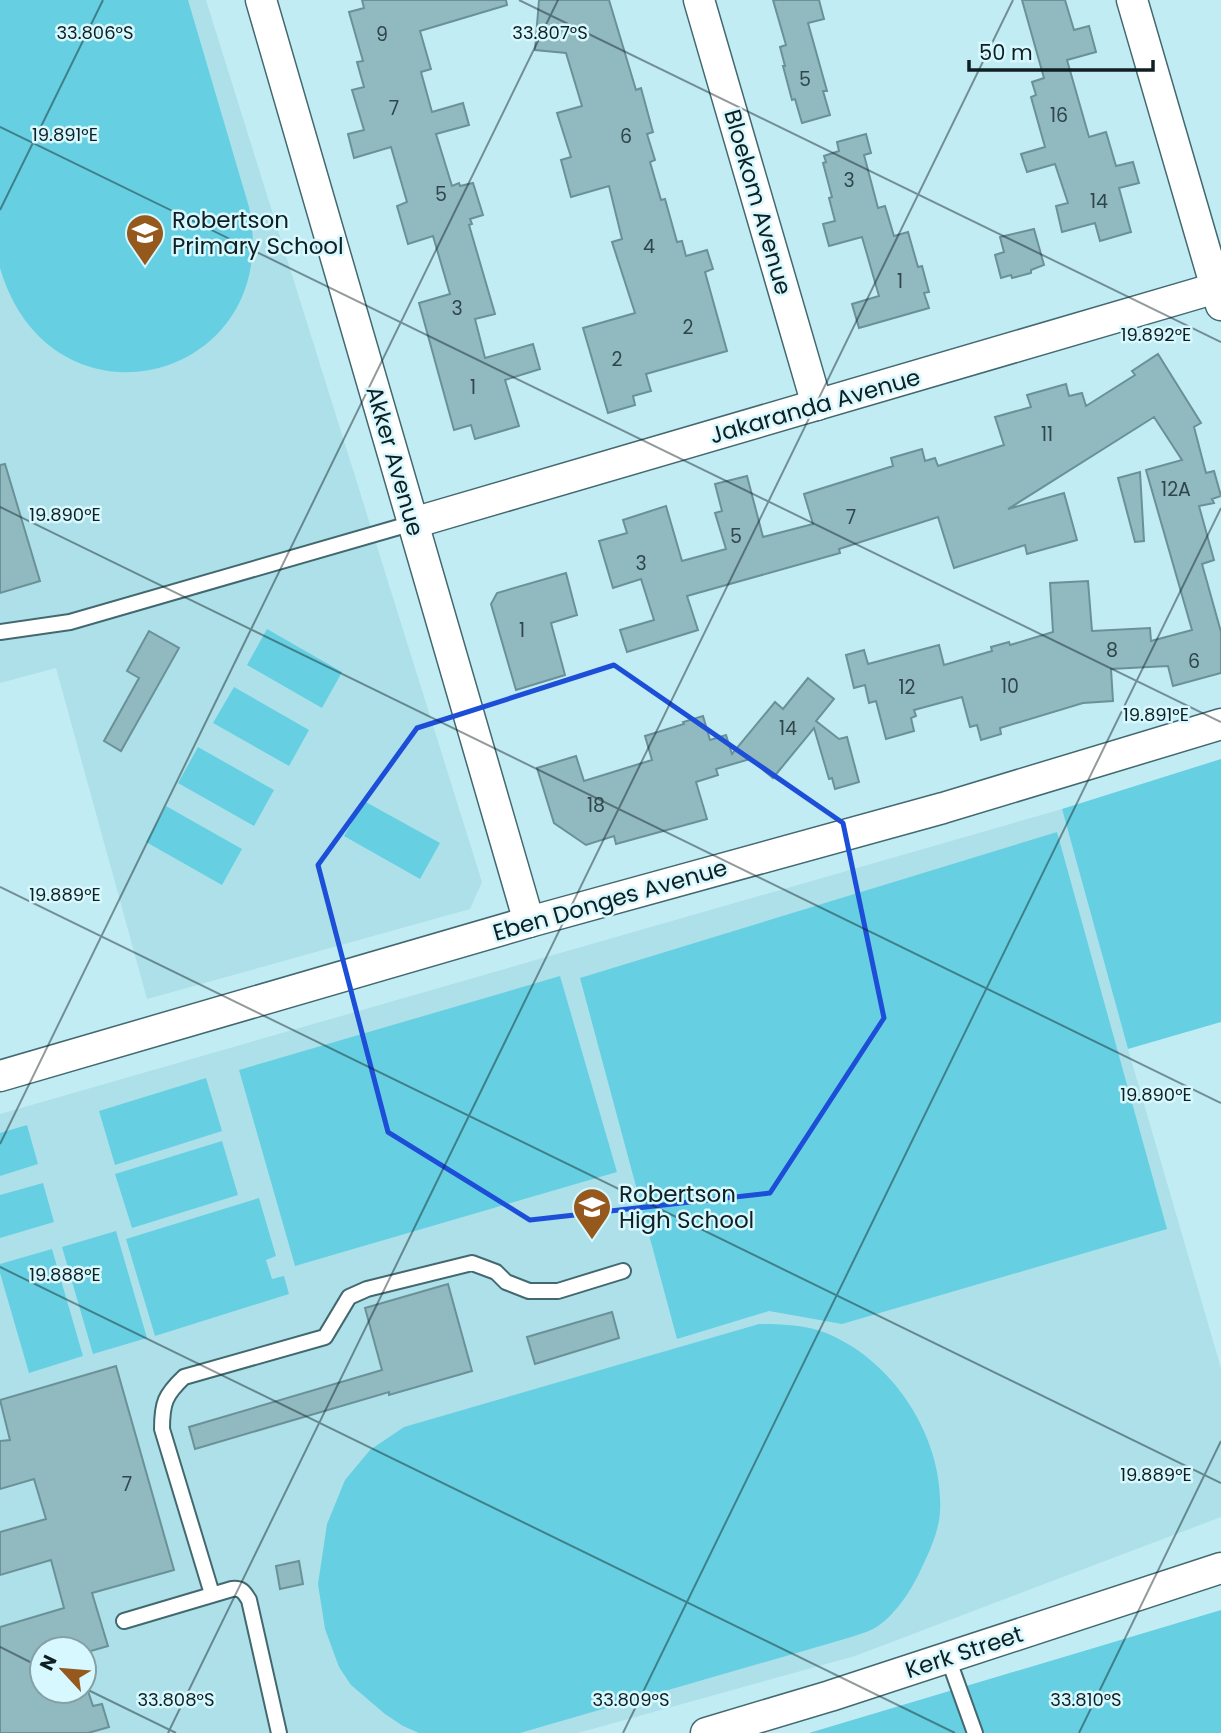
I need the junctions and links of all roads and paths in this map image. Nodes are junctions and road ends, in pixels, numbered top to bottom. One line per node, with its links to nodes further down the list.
1 (261, 0): 6 (street, Akker Avenue)
2 (699, 0): 5 (street, Bloekom Avenue)
3 (1132, 0): 4 (street)
4 (1219, 297): 5 (street, Jakaranda Avenue)
5 (817, 405): 6 (street, Jakaranda Avenue)
6 (413, 523): 7 (lane); 9 (street, Akker Avenue)
7 (0, 632)
8 (1221, 724): 9 (street, Eben Donges Avenue)
9 (530, 922): 10 (street, Eben Donges Avenue)
10 (0, 1076)
11 (623, 1271): 13 (lane)
12 (1221, 1568): 15 (street, Kerk Street)
13 (212, 1594): 14 (lane); 16 (lane)
14 (124, 1621)
15 (948, 1658): 17 (street, Kerk Street); 18 (lane)
16 (279, 1733)
17 (706, 1733)
18 (975, 1733)

